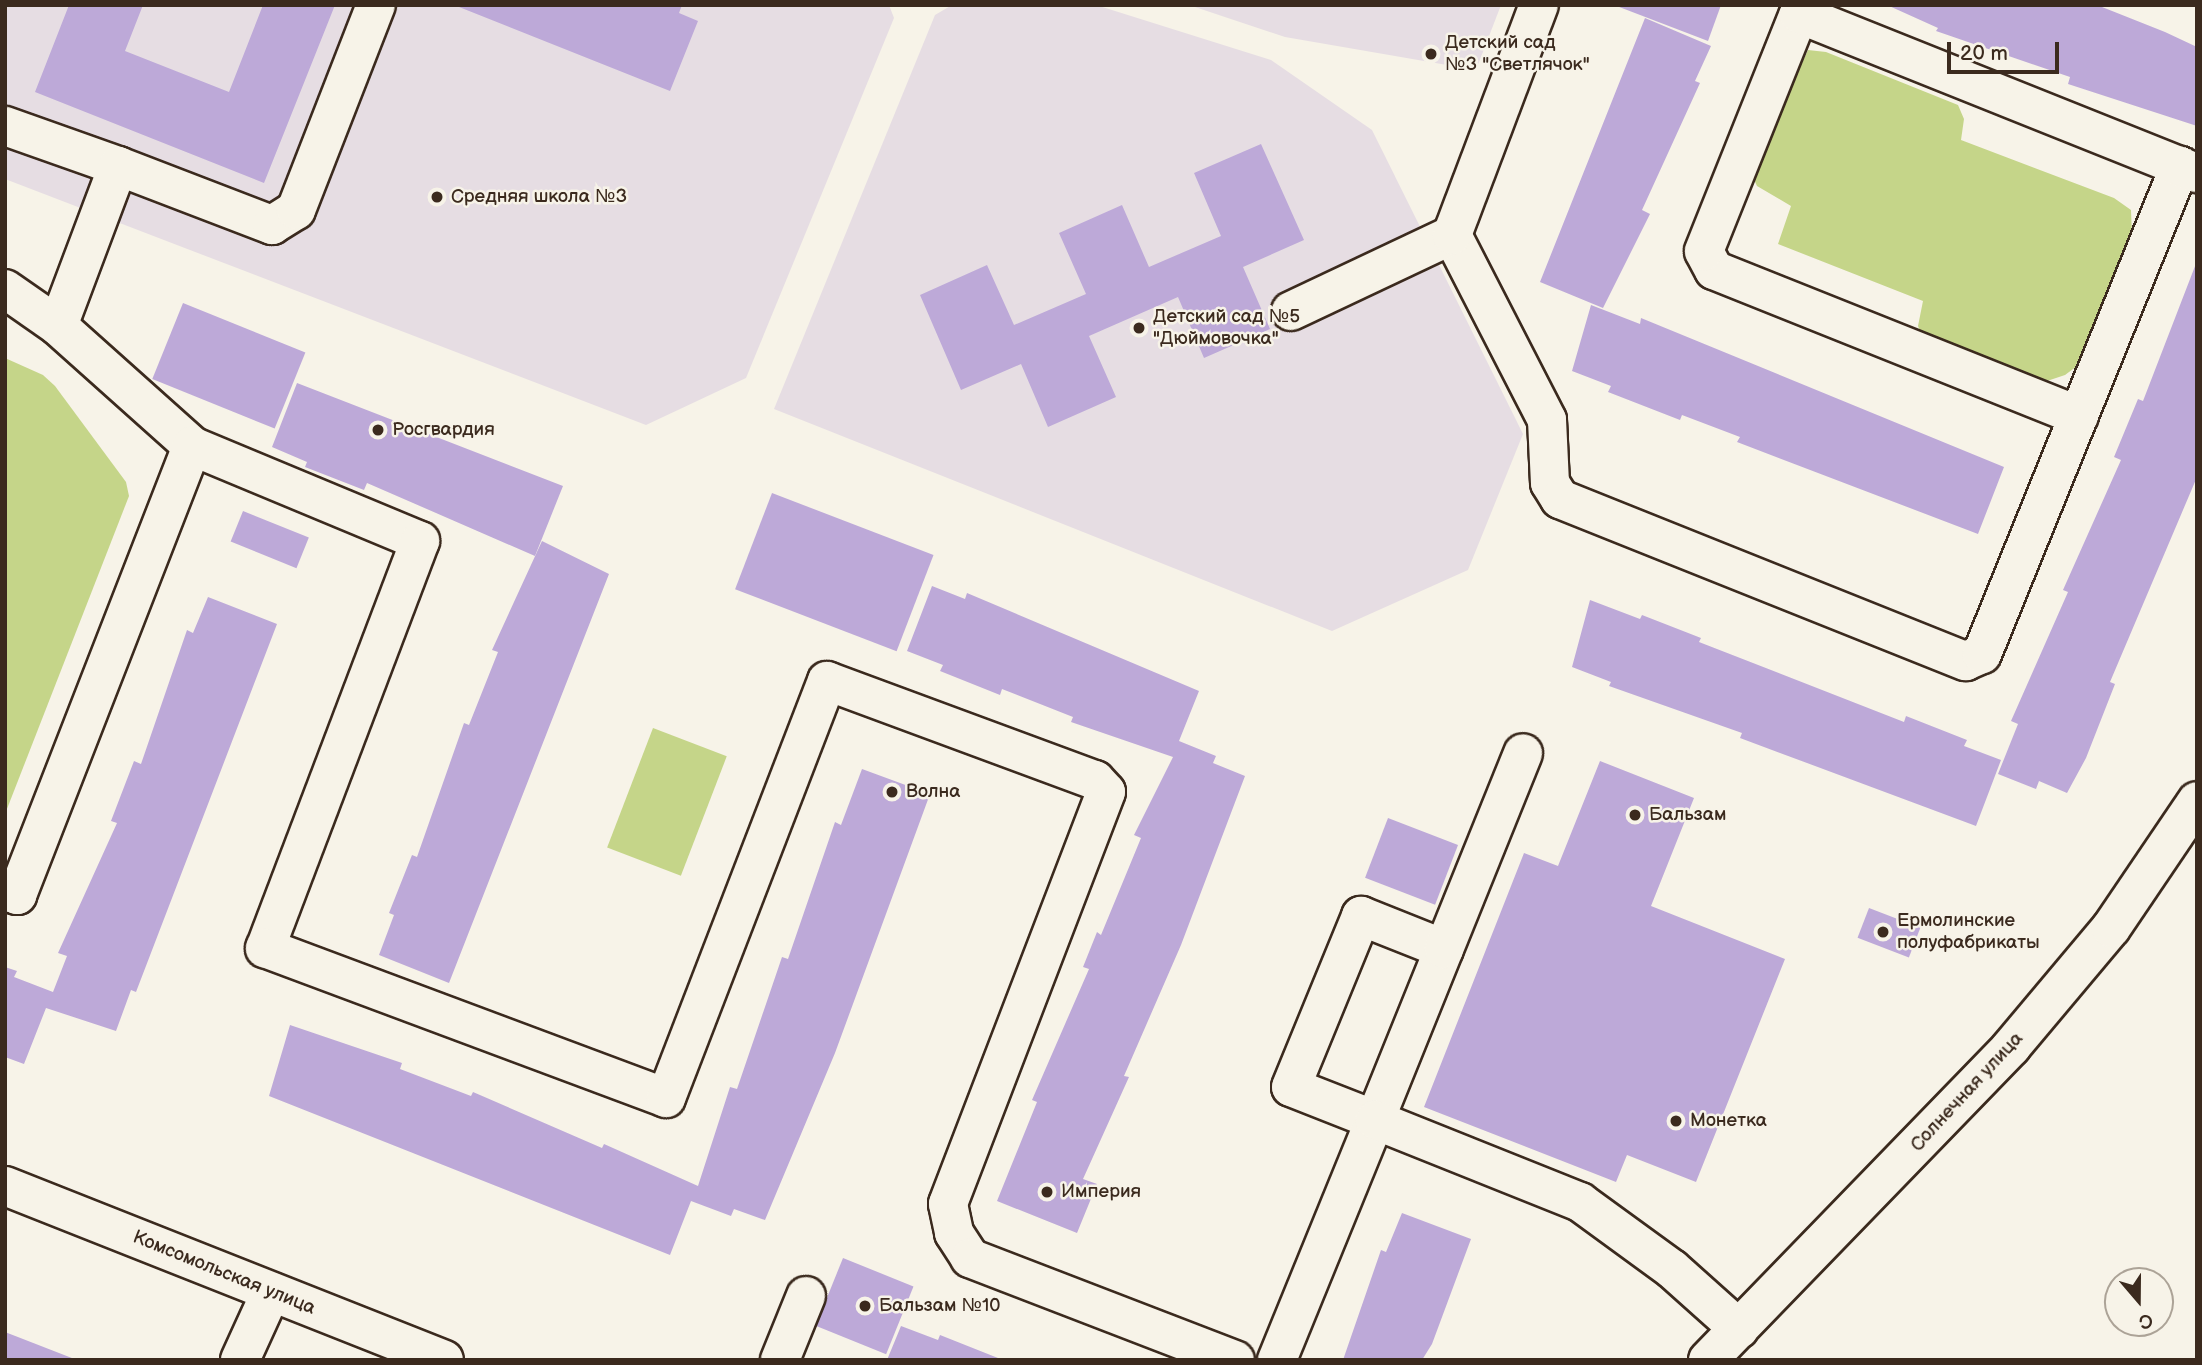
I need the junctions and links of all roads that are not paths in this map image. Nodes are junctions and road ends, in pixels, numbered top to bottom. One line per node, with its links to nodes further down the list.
1 (376, 5): 5 (street)
2 (1538, 5): 7 (street)
3 (1800, 10): 6 (street); 11 (street)
4 (5, 126): 5 (street)
5 (118, 166): 10 (street)
6 (2188, 169): 11 (street)
7 (1452, 235): 9 (street); 11 (street)
8 (5, 289): 10 (street)
9 (1291, 311)
10 (58, 326): 12 (street)
11 (2079, 416)
12 (192, 446): 15 (street); 25 (street)
13 (1523, 753): 16 (street)
14 (2197, 800): 21 (street, Солнечная улица)
15 (5, 891)
16 (1444, 948): 17 (street); 17 (street)
17 (1376, 1119): 21 (street); 26 (street)
18 (5, 1186): 19 (street, Комсомольская улица)
19 (271, 1292): 22 (street); 23 (street, Комсомольская улица)
20 (807, 1296): 24 (street)
21 (1739, 1329): 27 (street, Солнечная улица)
22 (240, 1360)
23 (443, 1360)
24 (780, 1360)
25 (1235, 1360)
26 (1277, 1360)
27 (1708, 1360)

